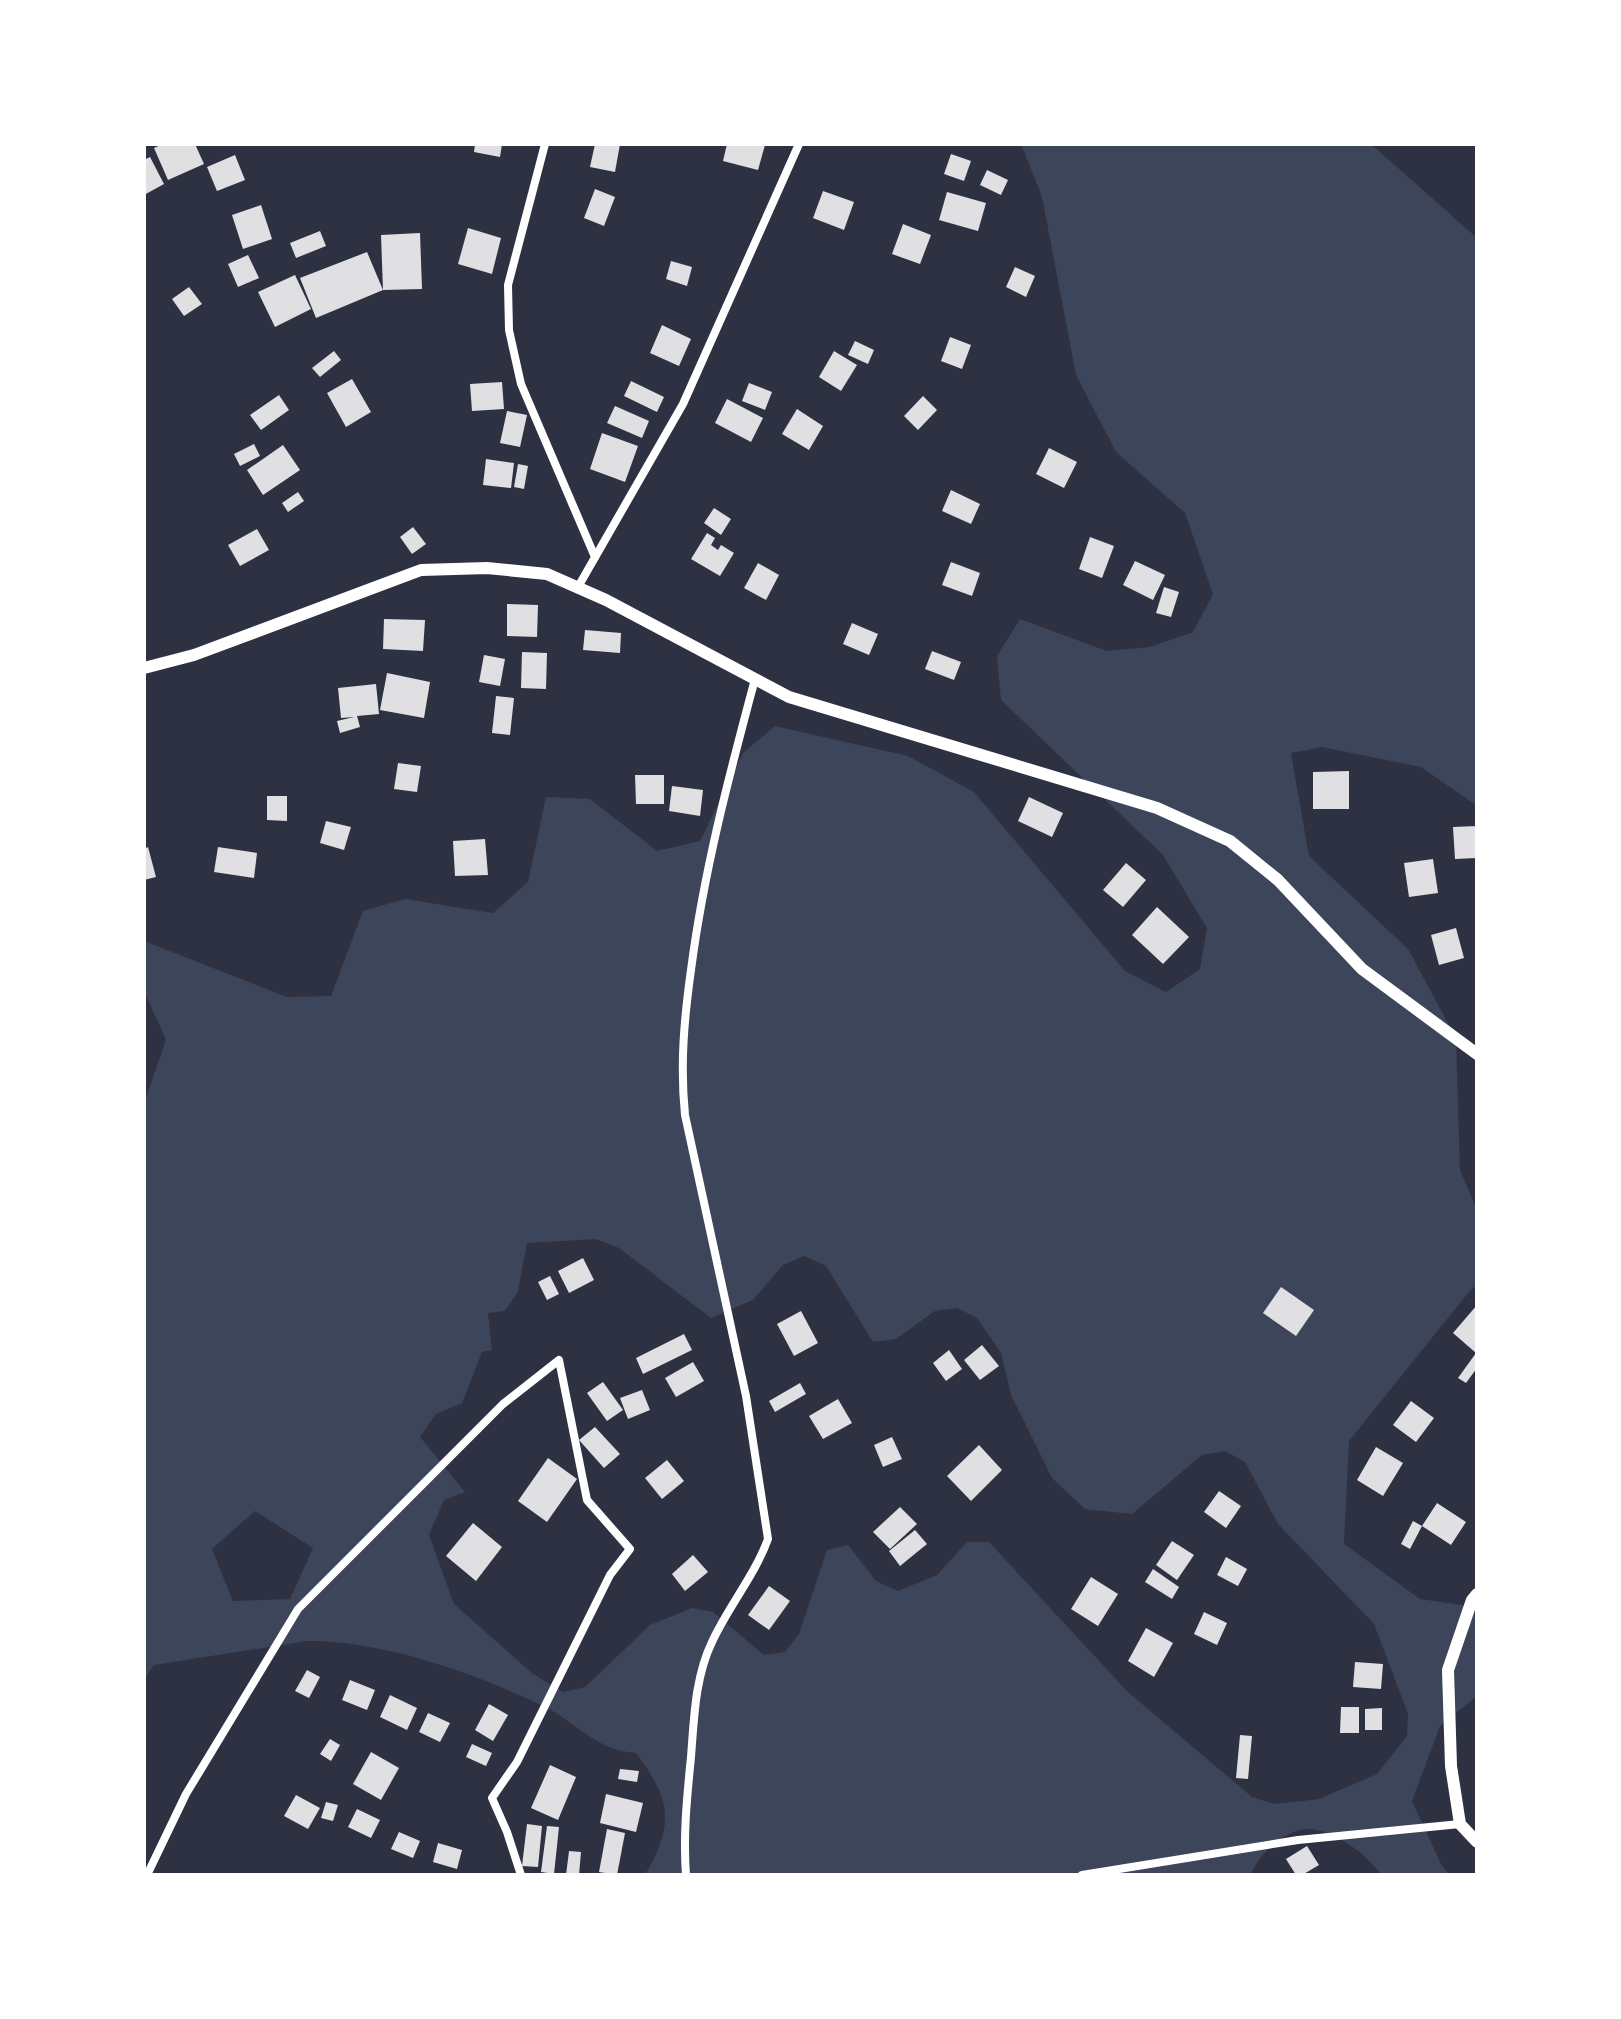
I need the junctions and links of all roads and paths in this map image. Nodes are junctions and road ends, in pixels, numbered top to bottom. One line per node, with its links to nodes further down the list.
1 (545, 144): 3 (street)
2 (799, 144): 3 (street)
3 (595, 557): 4 (street)
4 (578, 587): 5 (street); 6 (street)
5 (144, 668)
6 (755, 679): 7 (street); 13 (street)
7 (1474, 1048)
8 (1477, 1594): 9 (street)
9 (1460, 1824): 10 (street); 14 (street)
10 (1477, 1842)
11 (147, 1875): 12 (street)
12 (521, 1875)
13 (686, 1875)
14 (1082, 1875)

